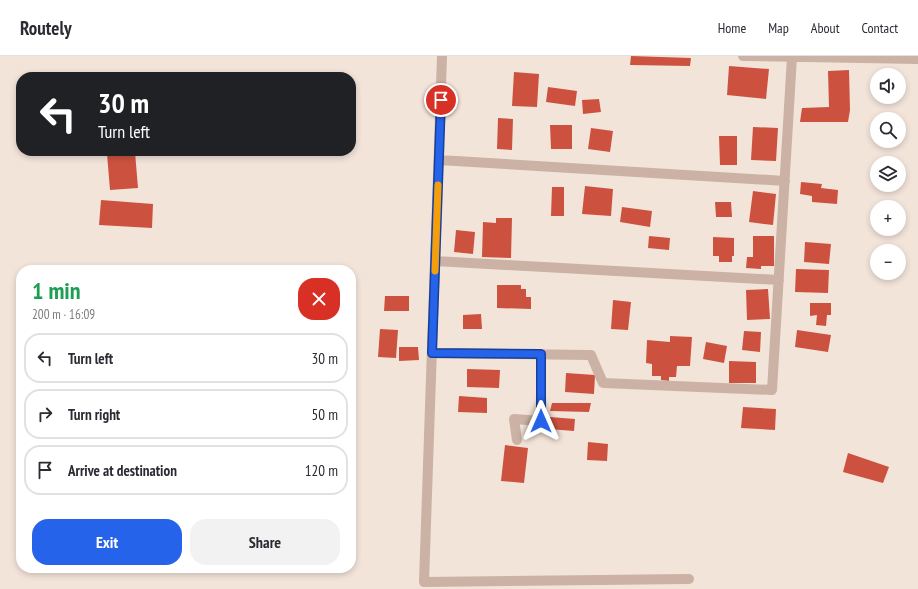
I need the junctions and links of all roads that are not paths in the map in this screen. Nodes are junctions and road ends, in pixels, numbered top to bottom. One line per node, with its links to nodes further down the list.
1 (442, 56): 7 (street)
2 (744, 56): 3 (street)
3 (778, 56): 4 (street)
4 (792, 57): 5 (street); 8 (street)
5 (876, 58): 6 (street)
6 (918, 59)
7 (439, 160): 8 (street); 9 (street)
8 (785, 181): 10 (street)
9 (435, 262): 10 (street); 11 (street)
10 (779, 280): 12 (street)
11 (432, 353): 12 (street); 14 (street)
12 (541, 354): 13 (street)
13 (517, 440)
14 (689, 580)

